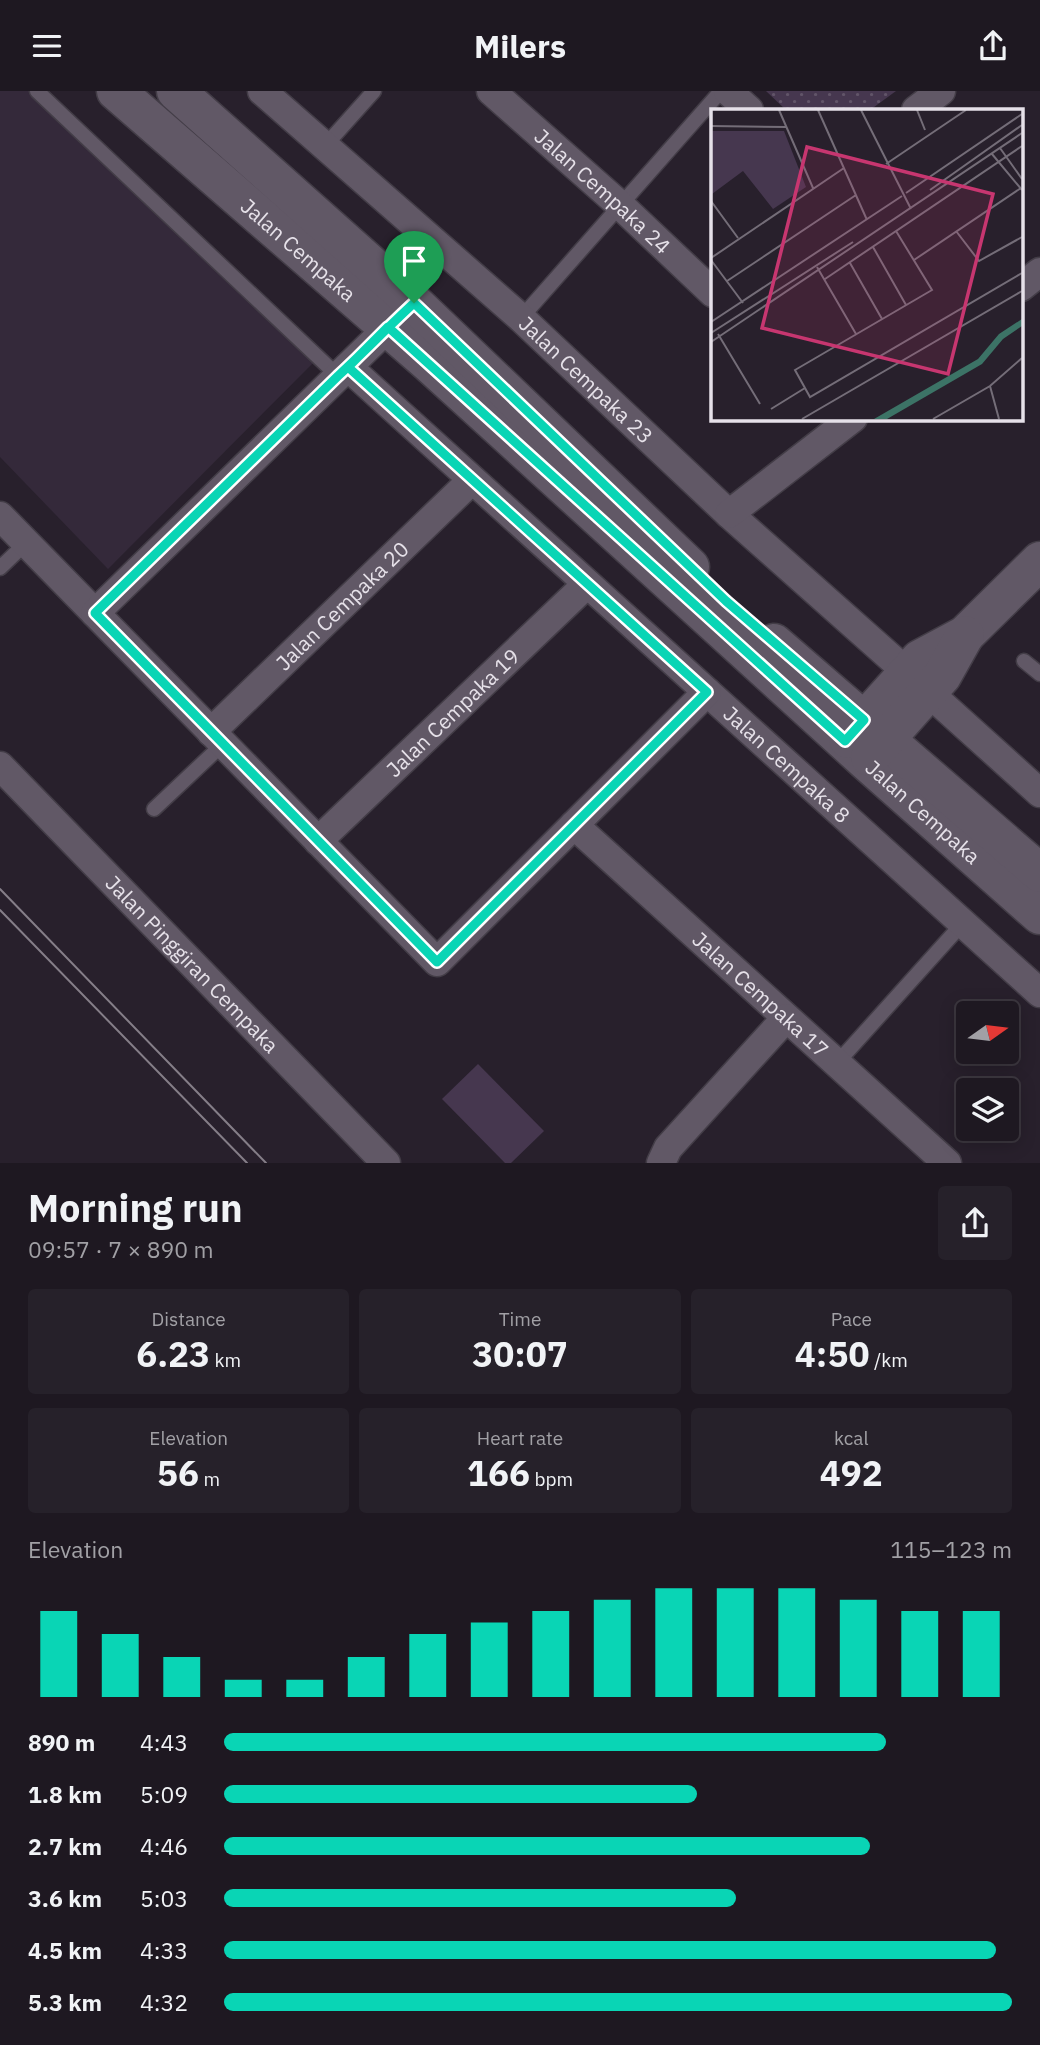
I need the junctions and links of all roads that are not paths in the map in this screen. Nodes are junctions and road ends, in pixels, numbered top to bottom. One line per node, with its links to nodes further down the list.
1 (37, 91): 19 (lane)
2 (116, 91): 17 (main road, Jalan Cempaka)
3 (176, 91): 17 (main road, Jalan Cempaka)
4 (262, 91): 12 (street, Jalan Cempaka 23)
5 (374, 91): 12 (lane)
6 (491, 91): 13 (street, Jalan Cempaka 24)
7 (720, 91): 13 (lane)
8 (728, 91): 10 (street)
9 (941, 91): 11 (street)
10 (748, 109)
11 (917, 109)
12 (324, 148): 18 (street, Jalan Cempaka 23)
13 (620, 205): 16 (street, Jalan Cempaka 24); 18 (lane)
14 (1040, 272): 15 (street)
15 (1023, 286)
16 (711, 291)
17 (401, 315): 19 (street); 34 (main road, Jalan Cempaka)
18 (521, 318): 22 (street, Jalan Cempaka 23)
19 (343, 372): 21 (street, Jalan Cempaka 8); 28 (street)
20 (848, 420): 22 (street)
21 (472, 480): 27 (street, Jalan Cempaka 8); 33 (street, Jalan Cempaka 20)
22 (729, 514): 31 (street, Jalan Cempaka 23)
23 (0, 516): 24 (street)
24 (26, 543): 26 (lane); 28 (street)
25 (1040, 561): 31 (main road)
26 (0, 568)
27 (587, 584): 32 (street, Jalan Cempaka 8); 40 (street, Jalan Cempaka 19)
28 (95, 613): 33 (street)
29 (1024, 661): 30 (lane)
30 (1040, 674)
31 (920, 688): 34 (main road); 36 (main road); 37 (street, Jalan Cempaka 23)
32 (707, 692): 39 (street); 43 (street, Jalan Cempaka 8)
33 (217, 738): 38 (lane); 40 (street)
34 (865, 740): 36 (main road, Jalan Cempaka); 42 (main road, Jalan Cempaka)
35 (0, 766): 47 (street, Jalan Pinggiran Cempaka)
36 (933, 780): 41 (main road, Jalan Cempaka)
37 (1040, 793)
38 (154, 809)
39 (574, 825): 40 (street); 45 (street, Jalan Cempaka 17)
40 (318, 841)
41 (1040, 873)
42 (1040, 915)
43 (963, 923): 44 (street, Jalan Cempaka 8); 46 (lane)
44 (1040, 993)
45 (786, 1017): 46 (street, Jalan Cempaka 17); 48 (street)
46 (837, 1063): 49 (street, Jalan Cempaka 17)
47 (386, 1163)
48 (661, 1163)
49 (947, 1163)

